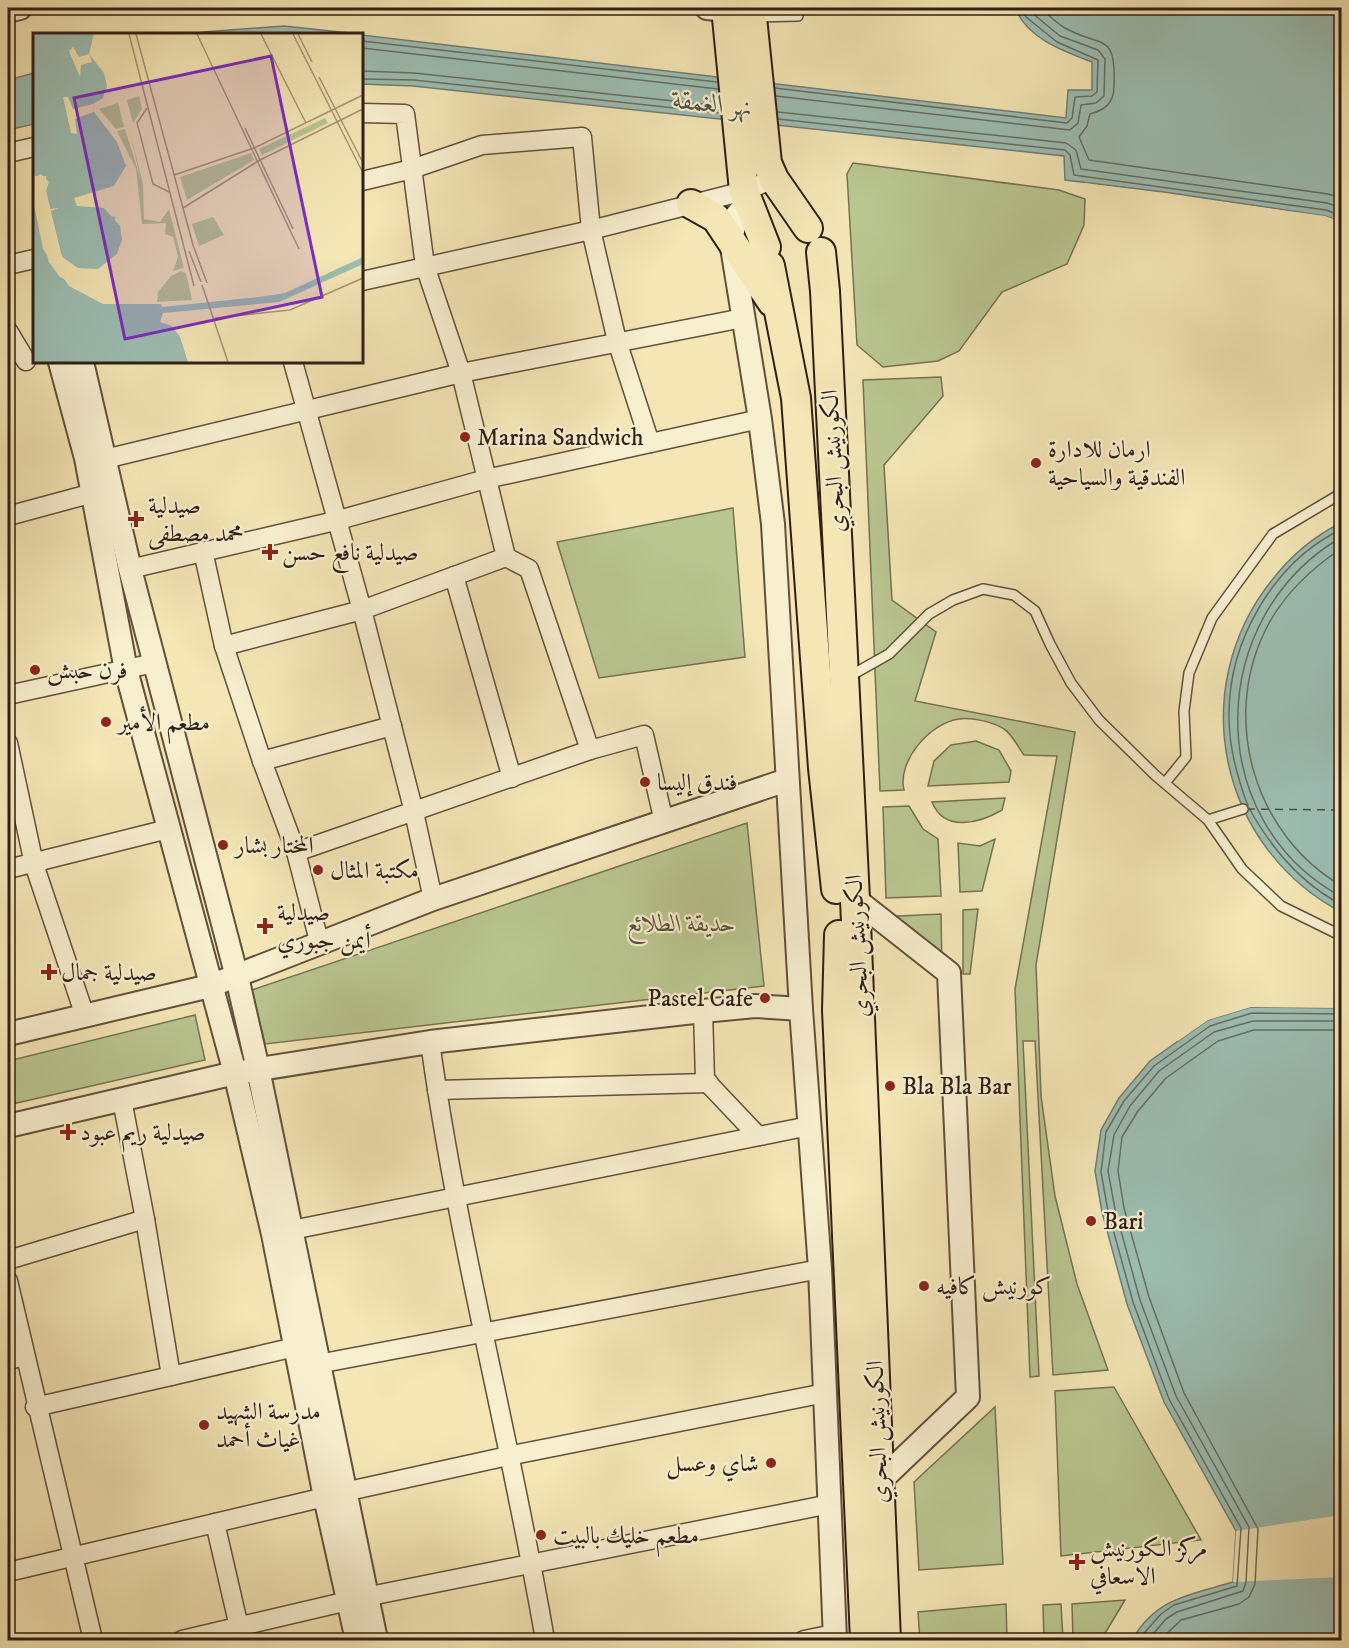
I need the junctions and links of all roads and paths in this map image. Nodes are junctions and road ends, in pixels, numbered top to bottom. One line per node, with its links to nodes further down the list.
1 (20, 8): 4 (street)
2 (798, 8): 3 (lane)
3 (732, 10): 8 (main road, الكورنيش البحري)
4 (8, 11)
5 (363, 113): 9 (street)
6 (33, 147): 7 (street)
7 (8, 153)
8 (761, 167): 11 (main road, الكورنيش البحري); 14 (main road)
9 (412, 169): 10 (street); 13 (street); 19 (street)
10 (363, 181)
11 (746, 197): 12 (street); 15 (street); 16 (main road, الكورنيش البحري)
12 (691, 204): 13 (street); 15 (main road)
13 (591, 230): 19 (street); 24 (street)
14 (814, 240): 16 (main road); 16 (main road); 48 (main road, الكورنيش البحري)
15 (731, 241): 21 (main road); 22 (street)
16 (768, 257): 21 (main road, الكورنيش البحري)
17 (33, 259): 18 (street)
18 (8, 265)
19 (425, 266): 20 (street); 30 (street)
20 (363, 281)
21 (781, 317): 114 (main road, الكورنيش البحري)
22 (744, 318): 24 (street); 32 (street)
23 (8, 331): 25 (street)
24 (617, 341): 30 (street); 33 (street)
25 (30, 360): 29 (street)
26 (60, 363): 36 (street)
27 (82, 363): 34 (street)
28 (293, 363): 31 (street)
29 (8, 366)
30 (461, 373): 31 (street); 35 (street)
31 (308, 411): 34 (street); 39 (street)
32 (760, 419): 33 (street); 55 (street)
33 (650, 443): 35 (street)
34 (105, 459): 42 (street)
35 (486, 479): 39 (street); 41 (street)
36 (93, 493): 38 (street); 47 (street)
37 (1341, 493): 56 (lane)
38 (8, 516)
39 (335, 521): 40 (street); 44 (street)
40 (203, 551): 42 (street); 45 (street)
41 (506, 557): 43 (street); 52 (street)
42 (130, 569): 46 (street)
43 (454, 576): 44 (street); 54 (street)
44 (362, 610): 45 (street); 50 (street)
45 (224, 646): 53 (street)
46 (154, 663): 47 (street); 69 (street)
47 (126, 670): 49 (street); 61 (street)
48 (843, 680): 56 (lane); 66 (main road, الكورنيش البحري)
49 (8, 695)
50 (392, 726): 53 (street); 58 (street)
51 (8, 743): 63 (street)
52 (590, 750): 54 (street); 60 (street)
53 (262, 761): 62 (street)
54 (512, 778): 58 (street)
55 (787, 780): 60 (street); 71 (street)
56 (1165, 783): 59 (lane)
57 (1243, 809): 59 (lane)
58 (414, 812): 62 (street); 65 (street)
59 (1208, 820): 67 (lane)
60 (664, 822): 65 (street)
61 (168, 829): 63 (street); 70 (street)
62 (296, 852): 68 (street)
63 (34, 864): 64 (street); 73 (street)
64 (8, 869)
65 (433, 899): 68 (street)
66 (855, 899): 98 (main road, الكورنيش البحري); 98 (street)
67 (1341, 936)
68 (320, 945): 69 (street)
69 (237, 977): 70 (street); 76 (street)
70 (210, 986): 73 (street); 77 (street)
71 (801, 1009): 72 (street); 82 (street)
72 (703, 1011): 75 (street); 78 (street)
73 (85, 1016): 74 (street)
74 (8, 1035)
75 (430, 1042): 76 (street); 79 (street)
76 (258, 1069): 77 (street); 86 (street)
77 (236, 1073): 80 (street); 91 (street)
78 (709, 1083): 79 (street); 83 (street)
79 (437, 1090): 84 (street)
80 (122, 1100): 81 (street); 85 (street)
81 (8, 1126)
82 (809, 1126): 83 (street); 88 (street)
83 (758, 1136): 84 (street)
84 (456, 1197): 86 (street); 90 (street)
85 (145, 1219): 87 (street); 94 (street)
86 (292, 1230): 93 (street)
87 (8, 1260)
88 (820, 1269): 90 (street); 95 (street)
89 (8, 1281): 92 (street)
90 (483, 1332): 93 (street); 97 (street)
91 (295, 1347): 94 (street); 99 (street)
92 (16, 1358): 96 (street)
93 (318, 1364): 99 (street)
94 (171, 1376): 96 (street)
95 (825, 1393): 97 (street); 100 (street)
96 (35, 1407): 102 (street)
97 (508, 1456): 99 (street); 103 (street)
98 (879, 1482): 115 (main road, الكورنيش البحري)
99 (334, 1495): 101 (street); 105 (street)
100 (830, 1504): 103 (street); 107 (street)
101 (215, 1523): 102 (street); 106 (street)
102 (72, 1558): 104 (street); 108 (street)
103 (532, 1563): 105 (street); 112 (street)
104 (8, 1572)
105 (356, 1599): 106 (street); 110 (street); 111 (street)
106 (240, 1633): 109 (street)
107 (834, 1637): 113 (street)
108 (93, 1641)
109 (182, 1641)
110 (357, 1641)
111 (376, 1641)
112 (545, 1641)
113 (804, 1641)
114 (865, 1641)
115 (886, 1641)

